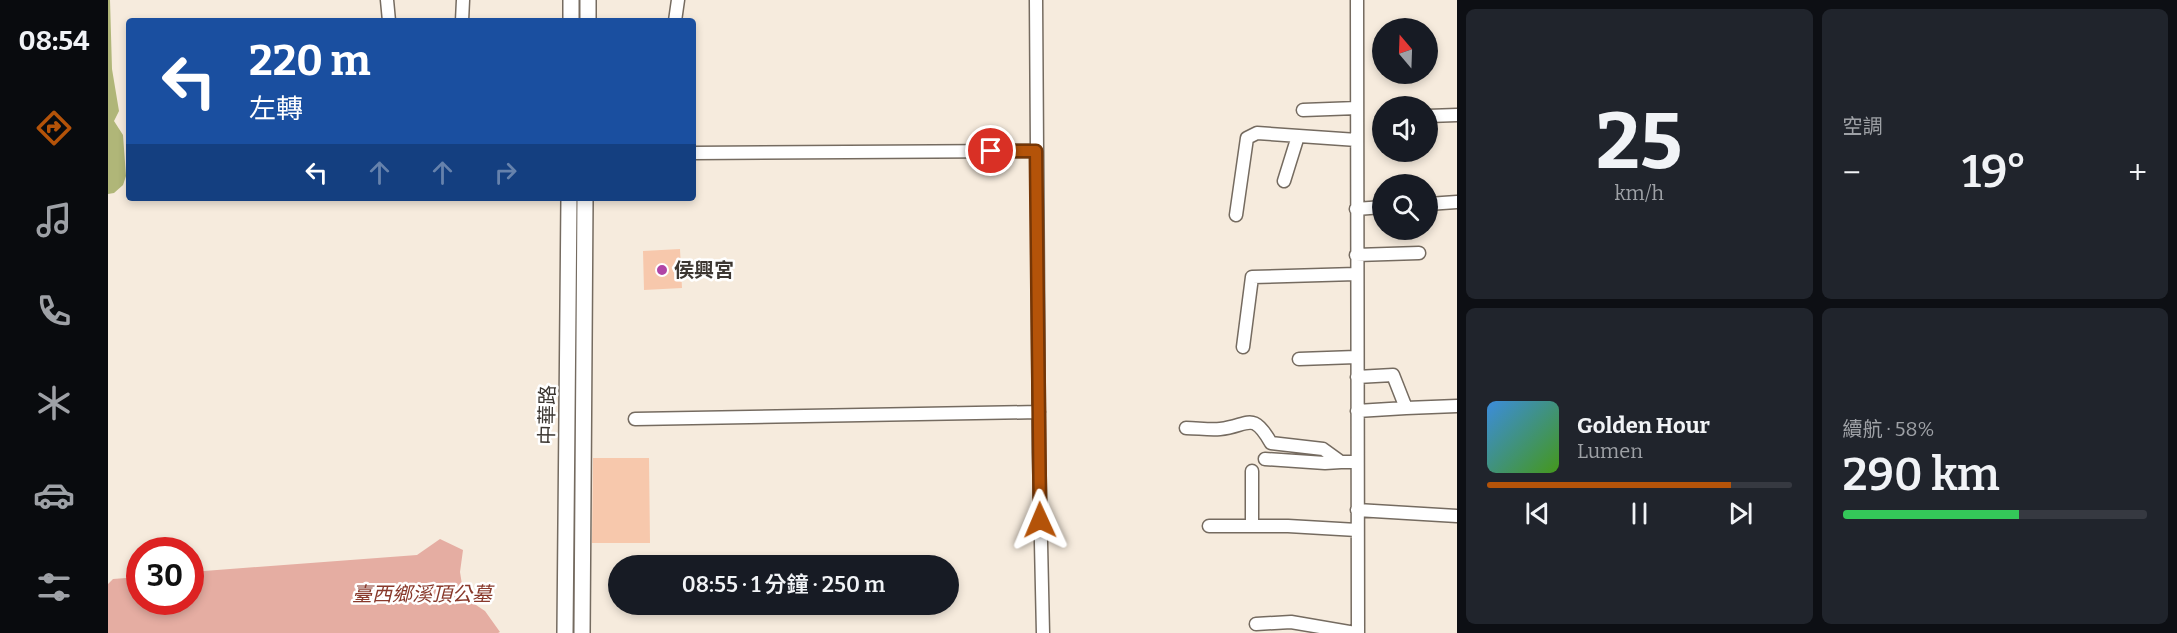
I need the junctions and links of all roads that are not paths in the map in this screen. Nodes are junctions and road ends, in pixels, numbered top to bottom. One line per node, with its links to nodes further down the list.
1 (387, 0): 8 (street)
2 (463, 0): 9 (street)
3 (571, 0): 10 (main road)
4 (588, 0): 11 (main road)
5 (678, 0): 12 (street)
6 (1036, 0): 19 (street)
7 (1357, 0): 13 (street)
8 (389, 18)
9 (462, 18)
10 (571, 18)
11 (588, 18)
12 (675, 18)
13 (1357, 108): 14 (street); 18 (street)
14 (1303, 110)
15 (1457, 115): 16 (street)
16 (1438, 116)
17 (1298, 136): 18 (street); 21 (street); 28 (street)
18 (1357, 140): 27 (street)
19 (1036, 151): 20 (street); 39 (street)
20 (696, 153)
21 (1284, 181)
22 (569, 201): 52 (main road, 中華路)
23 (585, 201): 53 (main road, 中華路)
24 (1457, 202): 25 (street)
25 (1438, 203)
26 (1372, 208): 27 (street)
27 (1356, 209): 30 (street)
28 (1236, 214)
29 (1419, 253): 30 (street)
30 (1356, 255): 31 (street)
31 (1356, 274): 32 (street); 33 (street)
32 (1243, 347)
33 (1356, 357): 34 (street); 35 (street)
34 (1299, 359)
35 (1357, 377): 37 (street); 38 (street)
36 (1457, 406): 37 (street)
37 (1406, 408): 38 (street)
38 (1357, 411): 44 (street)
39 (1039, 412): 40 (street); 54 (street)
40 (635, 419)
41 (1186, 428): 43 (street)
42 (1265, 459): 43 (street)
43 (1341, 462): 44 (street)
44 (1356, 462): 46 (street)
45 (1252, 471): 49 (street)
46 (1357, 510): 47 (street); 50 (street)
47 (1457, 516)
48 (1209, 525): 49 (street)
49 (1252, 526): 50 (street)
50 (1357, 530): 55 (street)
51 (1256, 624): 55 (street)
52 (565, 633)
53 (582, 633)
54 (1043, 633)
55 (1356, 633)

